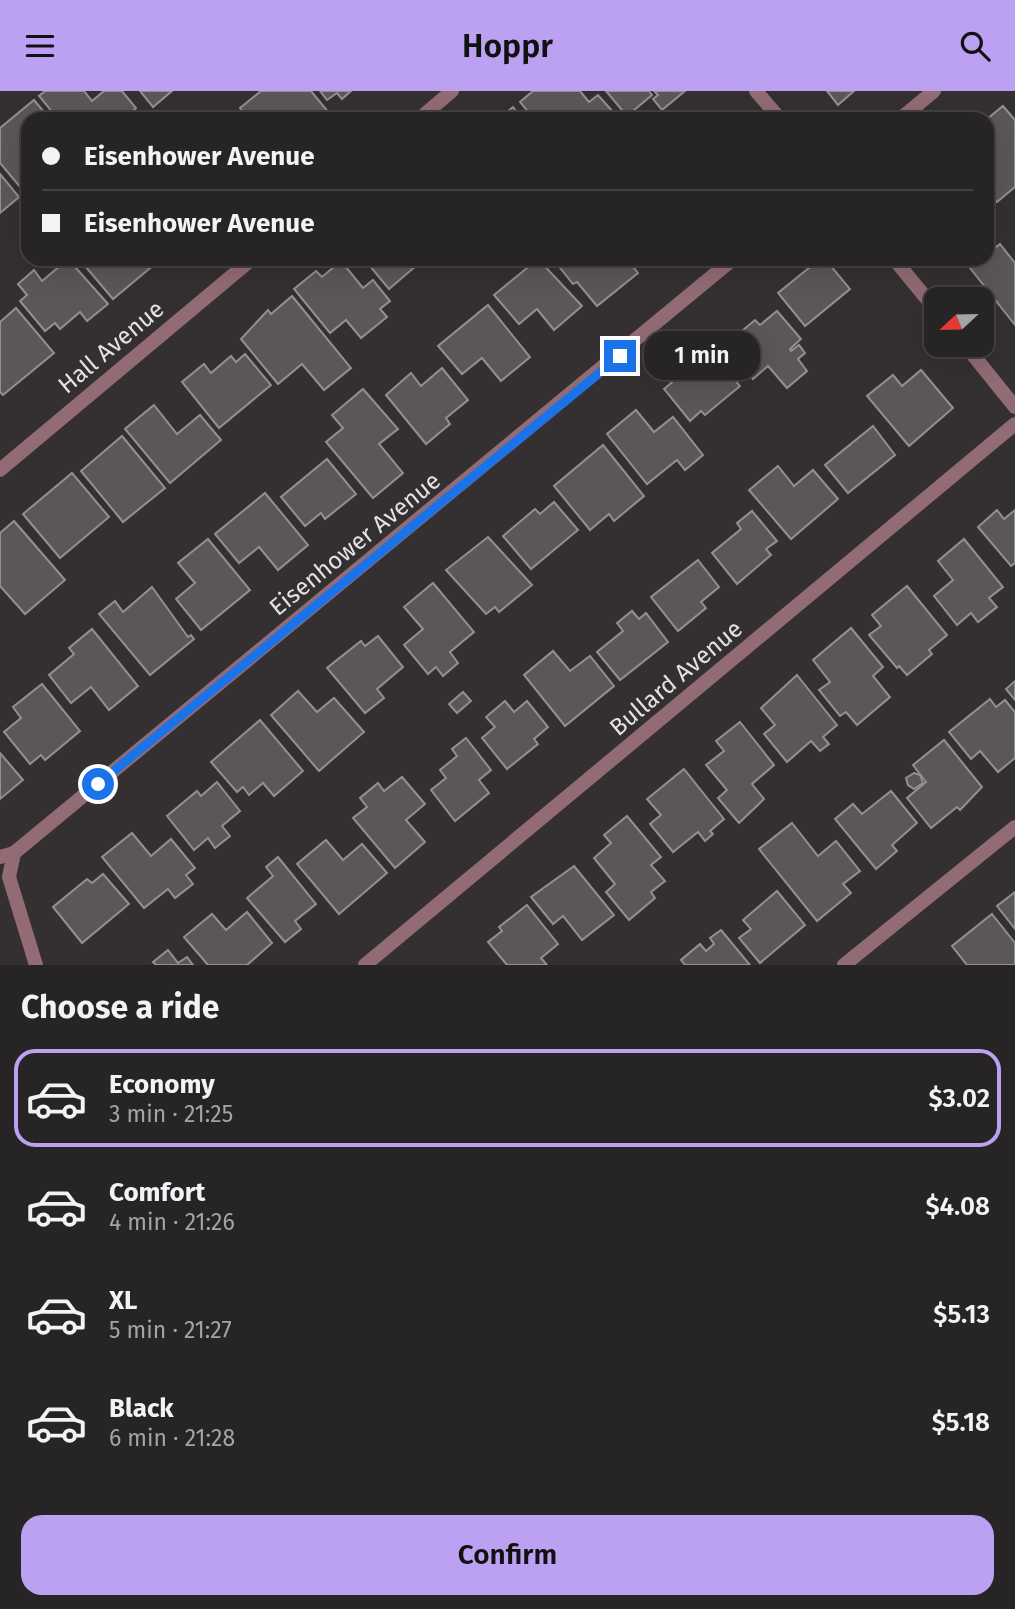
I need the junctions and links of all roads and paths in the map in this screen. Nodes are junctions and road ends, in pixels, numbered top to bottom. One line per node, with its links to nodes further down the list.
1 (452, 91): 4 (street)
2 (756, 91): 5 (street)
3 (934, 91): 6 (street)
4 (427, 112)
5 (774, 112)
6 (908, 112)
7 (244, 266): 14 (street, Hall Avenue)
8 (725, 266): 16 (street, Eisenhower Avenue)
9 (900, 266): 10 (street)
10 (924, 295)
11 (975, 357): 12 (street)
12 (1015, 407)
13 (1015, 424): 18 (street, Bullard Avenue)
14 (0, 470)
15 (1015, 827): 19 (street)
16 (7, 855): 17 (street)
17 (36, 965)
18 (365, 965)
19 (844, 965)

